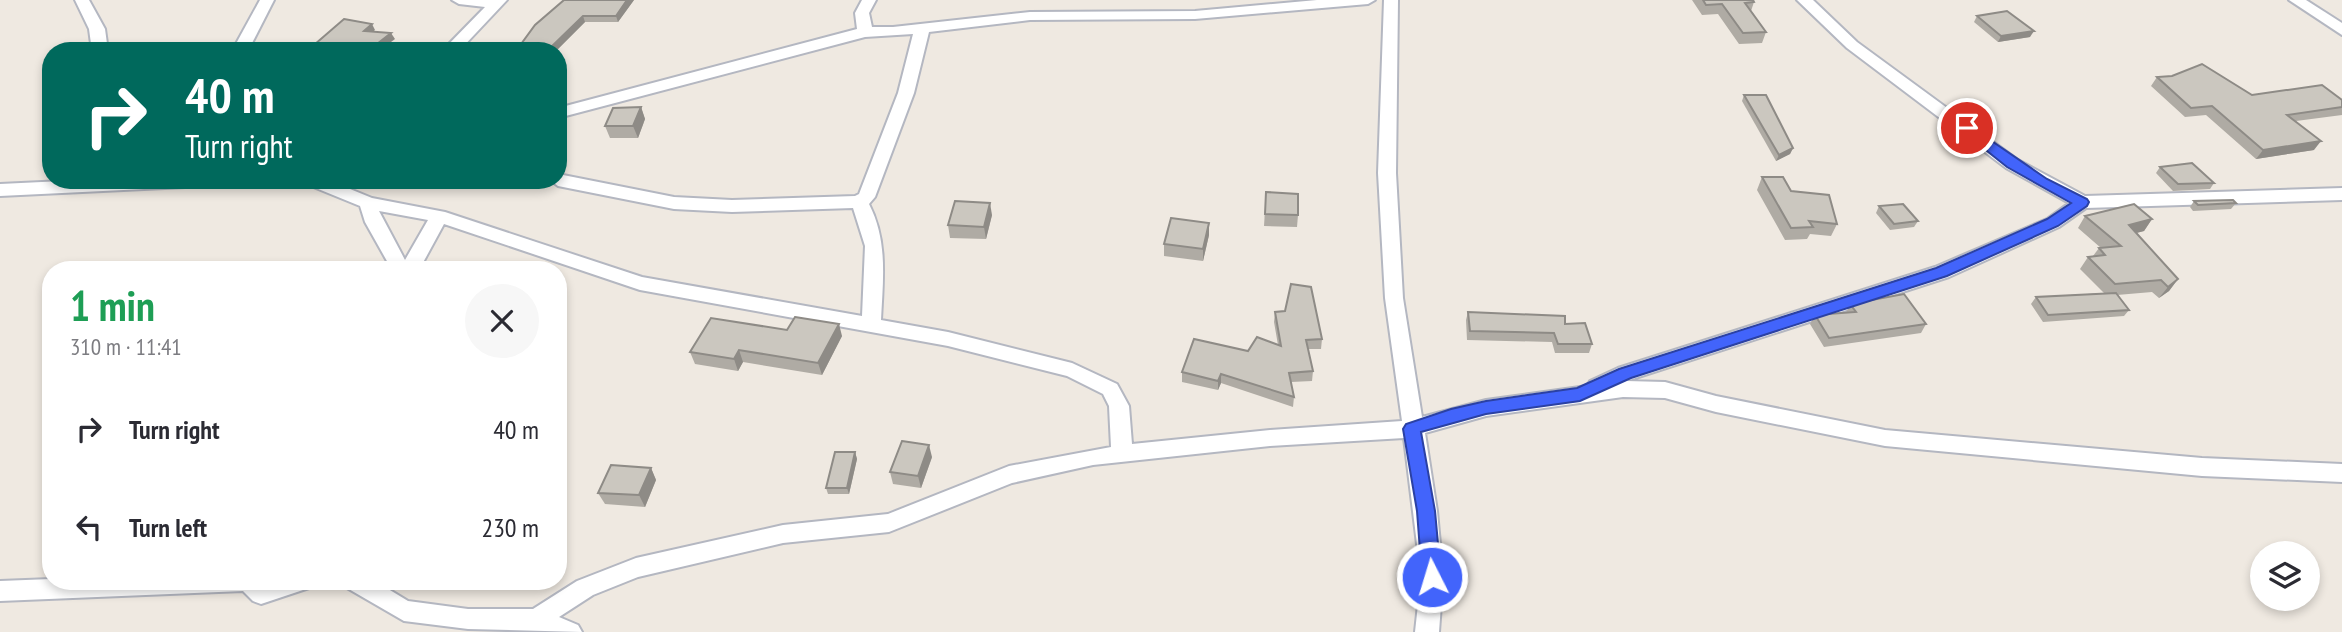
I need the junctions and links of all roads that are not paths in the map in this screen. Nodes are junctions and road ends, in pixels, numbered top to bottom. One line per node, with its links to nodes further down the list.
1 (82, 0): 13 (street)
2 (267, 0): 14 (street)
3 (459, 0): 9 (street)
4 (869, 0): 12 (street)
5 (1367, 0): 10 (street)
6 (1391, 0): 30 (street)
7 (1804, 0): 23 (street)
8 (2297, 0): 11 (street)
9 (498, 1): 15 (street)
10 (922, 28): 12 (street); 22 (street)
11 (2342, 30)
12 (865, 32): 16 (street)
13 (99, 42)
14 (245, 42)
15 (459, 42)
16 (567, 111)
17 (567, 182): 22 (street)
18 (42, 188): 20 (street)
19 (334, 189): 24 (street)
20 (0, 190)
21 (2342, 194): 23 (street)
22 (859, 202): 28 (street)
23 (2082, 202): 29 (street)
24 (368, 203): 25 (street); 26 (street)
25 (439, 216): 27 (street); 28 (street)
26 (397, 261)
27 (414, 261)
28 (871, 324): 31 (street)
29 (1580, 394): 30 (street); 32 (street)
30 (1412, 429): 31 (street); 40 (street)
31 (1122, 453): 38 (street)
32 (2342, 473)
33 (42, 589): 37 (street)
34 (257, 590): 35 (street)
35 (273, 590)
36 (370, 590): 38 (street)
37 (0, 591)
38 (537, 619): 39 (street)
39 (570, 632)
40 (1427, 632)

